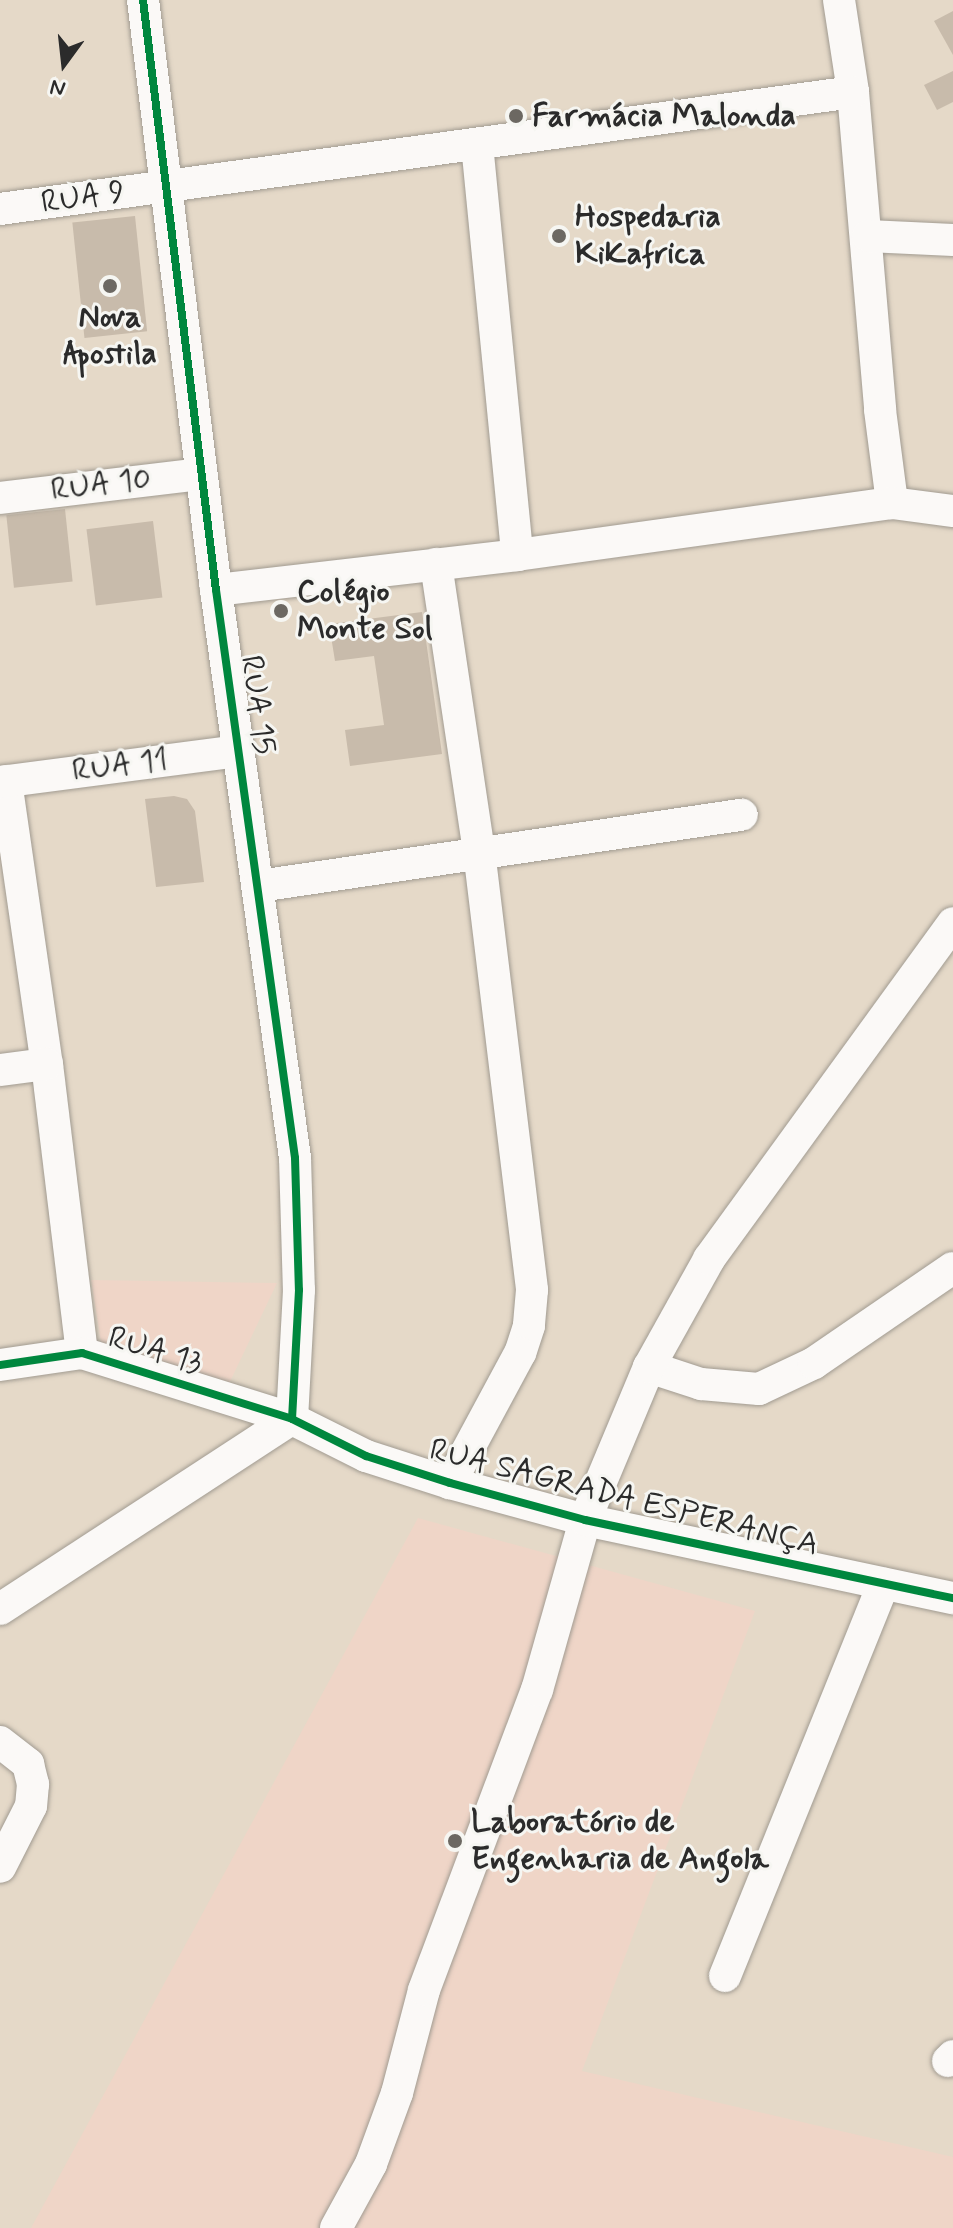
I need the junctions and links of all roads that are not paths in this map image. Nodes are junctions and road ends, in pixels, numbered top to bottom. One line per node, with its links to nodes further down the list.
1 (143, 0): 5 (street, RUA 15)
2 (839, 0): 3 (street)
3 (853, 92): 4 (street, RUA 9); 7 (street)
4 (477, 144): 5 (street, RUA 9); 13 (street)
5 (166, 187): 6 (street, RUA 9); 9 (street, RUA 15)
6 (0, 209)
7 (868, 236): 8 (street); 11 (street)
8 (953, 240)
9 (201, 474): 10 (street, RUA 10); 15 (street, RUA 15)
10 (0, 498)
11 (892, 503): 12 (street); 13 (street)
12 (953, 511)
13 (517, 555): 14 (street)
14 (436, 564): 15 (street); 19 (street)
15 (216, 590): 16 (street, RUA 15)
16 (239, 751): 17 (street, RUA 11); 20 (street, RUA 15)
17 (3, 781): 22 (street)
18 (742, 815): 19 (street)
19 (479, 851): 20 (street); 29 (street)
20 (259, 886): 28 (street, RUA 15)
21 (953, 923): 27 (street)
22 (47, 1064): 23 (street); 25 (street)
23 (0, 1070)
24 (953, 1268): 27 (street)
25 (82, 1353): 26 (street, RUA 13); 28 (street, RUA 13)
26 (0, 1365)
27 (649, 1367): 30 (street)
28 (292, 1419): 29 (street, RUA SAGRADA ESPERANÇA); 33 (street)
29 (450, 1483): 30 (street, RUA SAGRADA ESPERANÇA)
30 (585, 1520): 31 (street, RUA SAGRADA ESPERANÇA); 37 (street)
31 (883, 1584): 32 (street, RUA SAGRADA ESPERANÇA); 36 (street)
32 (953, 1598)
33 (0, 1609)
34 (0, 1742): 35 (street)
35 (0, 1867)
36 (725, 1976)
37 (336, 2228)

